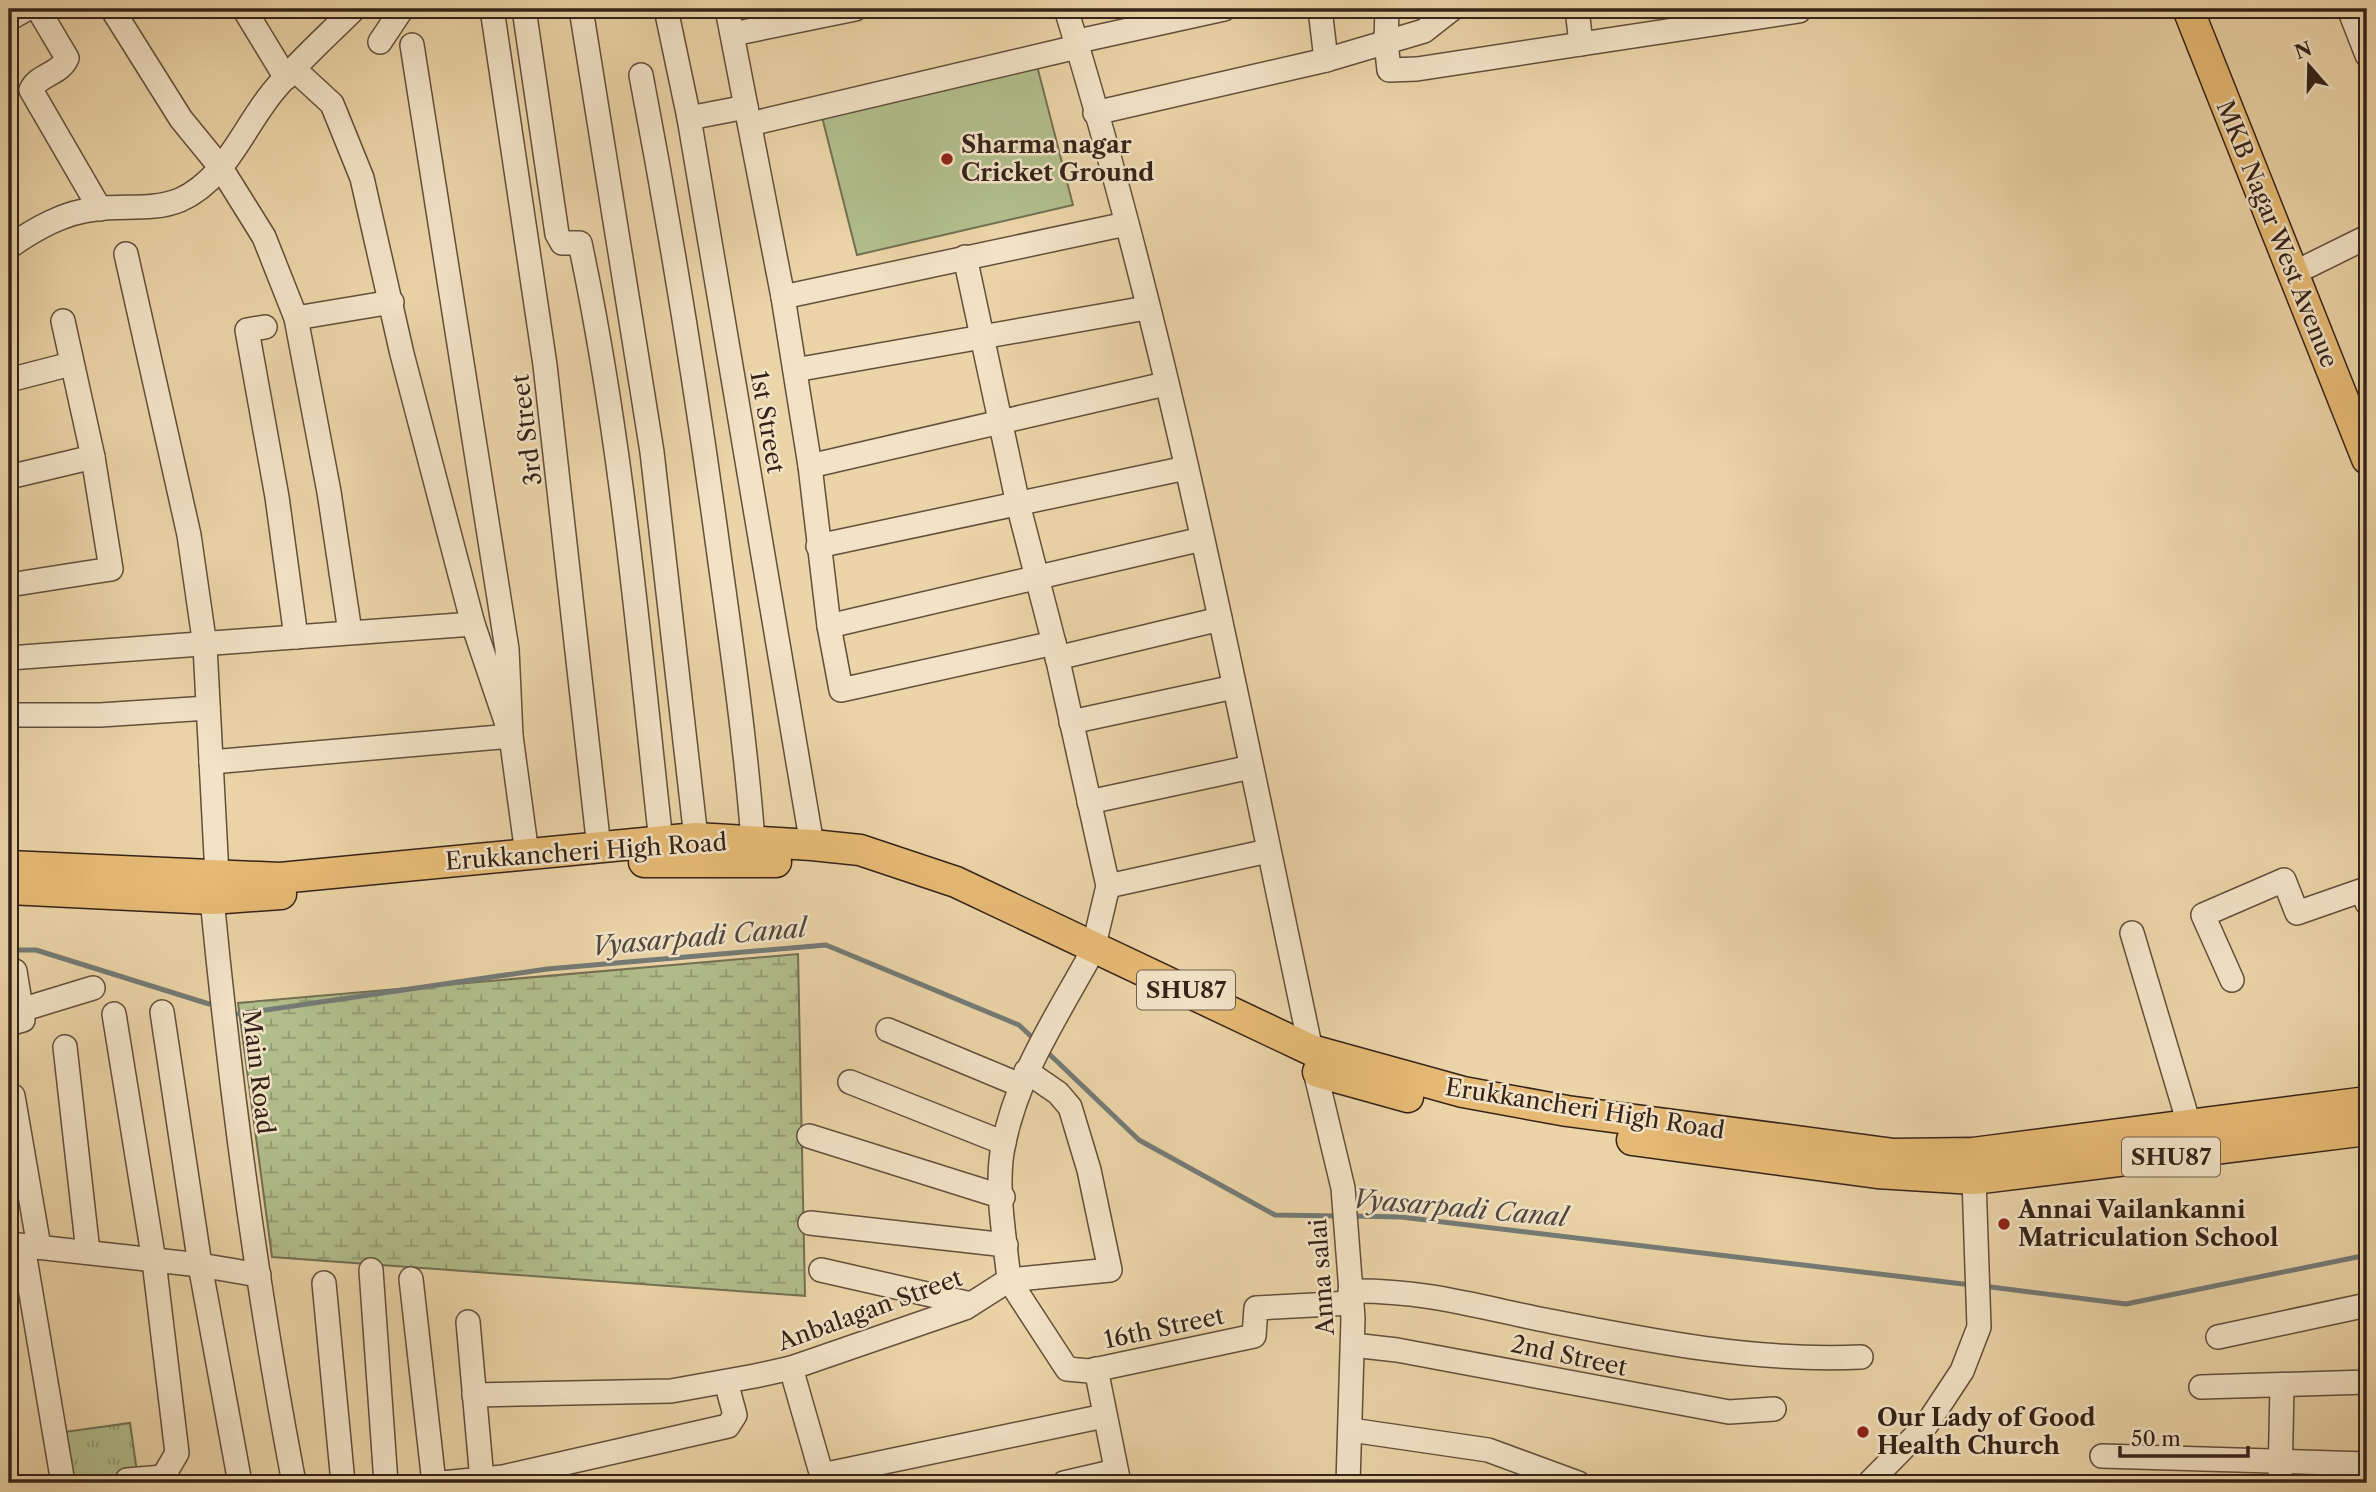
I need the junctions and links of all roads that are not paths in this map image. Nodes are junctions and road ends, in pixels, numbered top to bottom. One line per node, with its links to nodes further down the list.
1 (27, 9): 22 (street)
2 (38, 9): 37 (street)
3 (112, 9): 36 (street)
4 (244, 9): 31 (street)
5 (354, 9): 31 (street)
6 (402, 9): 24 (street)
7 (492, 9): 86 (street, 3rd Street)
8 (524, 9): 84 (street)
9 (580, 9): 82 (street)
10 (666, 9): 35 (street, 1st Street)
11 (727, 9): 23 (street)
12 (855, 9): 23 (street)
13 (1066, 9): 28 (street, Anna salai)
14 (1224, 9): 28 (street)
15 (1320, 9): 30 (street)
16 (1387, 9): 25 (street)
17 (1452, 9): 25 (street)
18 (1577, 9): 26 (street)
19 (1805, 9): 26 (street)
20 (2188, 9): 43 (main road, MKB Nagar West Avenue)
21 (2349, 9): 29 (street)
22 (9, 19)
23 (733, 34): 34 (street)
24 (380, 42)
25 (1386, 42): 26 (street); 30 (street)
26 (1581, 44)
27 (412, 45): 78 (street)
28 (1077, 47): 33 (street, Anna salai); 34 (street)
29 (2367, 55)
30 (1326, 60): 33 (street)
31 (290, 73): 36 (street); 45 (street)
32 (640, 75): 83 (street)
33 (1095, 113): 38 (street, Anna salai)
34 (748, 116): 35 (street); 44 (street)
35 (689, 118): 85 (street, 1st Street)
36 (221, 168): 37 (street); 47 (street)
37 (100, 209): 40 (street)
38 (1126, 224): 42 (street); 46 (street, Anna salai)
39 (2367, 237): 43 (street)
40 (9, 247)
41 (126, 254): 71 (street, Main Road)
42 (965, 257): 44 (street); 50 (street)
43 (2292, 274): 57 (main road, MKB Nagar West Avenue)
44 (782, 297): 52 (street)
45 (392, 302): 47 (street); 67 (street)
46 (1146, 308): 50 (street); 54 (street, Anna salai)
47 (296, 318): 69 (street)
48 (63, 321): 51 (street)
49 (265, 327): 70 (street)
50 (983, 337): 52 (street); 55 (street)
51 (71, 363): 53 (street); 56 (street)
52 (794, 370): 58 (street)
53 (9, 380)
54 (1165, 384): 55 (street); 59 (street, Anna salai)
55 (1000, 423): 58 (street); 61 (street)
56 (93, 457): 60 (street); 65 (street)
57 (2367, 459)
58 (810, 466): 63 (street)
59 (1186, 468): 61 (street); 62 (street, Anna salai)
60 (9, 477)
61 (1018, 504): 63 (street); 64 (street)
62 (1202, 538): 64 (street); 66 (street, Anna salai)
63 (818, 546): 68 (street)
64 (1038, 577): 68 (street); 72 (street)
65 (9, 585)
66 (1220, 619): 72 (street); 74 (street, Anna salai)
67 (473, 624): 69 (street); 78 (street)
68 (829, 626): 72 (street)
69 (350, 632): 70 (street)
70 (296, 637): 71 (street)
71 (203, 643): 73 (street); 75 (street, Main Road)
72 (1055, 651): 77 (street)
73 (9, 658)
74 (1234, 687): 77 (street); 80 (street, Anna salai)
75 (208, 708): 76 (street); 79 (street, Main Road)
76 (9, 715)
77 (1071, 722): 81 (street)
78 (511, 736): 79 (street); 88 (street)
79 (211, 762): 91 (street, Main Road)
80 (1251, 768): 81 (street); 87 (street, Anna salai)
81 (1089, 802): 90 (street)
82 (696, 838): 83 (main road, Erukkancheri High Road / SHU87); 84 (main road, Erukkancheri High Road / SHU87)
83 (753, 841): 85 (main road, Erukkancheri High Road / SHU87)
84 (661, 842): 86 (main road, Erukkancheri High Road / SHU87)
85 (812, 845): 95 (main road, Erukkancheri High Road / SHU87)
86 (599, 848): 88 (main road, Erukkancheri High Road / SHU87)
87 (1268, 851): 90 (street); 104 (street, Anna salai)
88 (527, 854): 91 (main road, Erukkancheri High Road / SHU87)
89 (9, 866): 91 (main road, Erukkancheri High Road / SHU87)
90 (1108, 886): 95 (street)
91 (214, 887): 92 (main road, SHU87); 95 (main road, SHU87); 123 (street, Main Road)
92 (9, 889)
93 (2367, 903): 97 (street)
94 (2132, 933): 109 (street)
95 (1090, 954): 104 (main road, Erukkancheri High Road / SHU87); 105 (street)
96 (9, 972): 101 (street)
97 (2232, 980)
98 (93, 988): 101 (street)
99 (162, 1012): 120 (street)
100 (114, 1014): 119 (street)
101 (15, 1017)
102 (888, 1030): 105 (street)
103 (65, 1046): 118 (street)
104 (1313, 1061): 109 (main road, Erukkancheri High Road / SHU87); 113 (main road, SHU87); 127 (street, Anna salai)
105 (1032, 1062): 112 (street); 125 (street)
106 (850, 1082): 112 (street)
107 (13, 1096): 117 (street)
108 (2367, 1102): 109 (main road, Erukkancheri High Road / SHU87)
109 (2189, 1124)
110 (2367, 1130): 113 (main road, SHU87)
111 (809, 1136): 114 (street)
112 (1004, 1143): 114 (street)
113 (1974, 1179): 161 (street)
114 (1003, 1196): 116 (street)
115 (810, 1223): 116 (street)
116 (1006, 1245): 125 (street)
117 (24, 1246): 118 (street); 151 (street)
118 (88, 1252): 119 (street)
119 (154, 1261): 120 (street); 149 (street)
120 (200, 1265): 123 (street); 153 (street)
121 (371, 1270): 156 (street)
122 (821, 1270): 128 (street)
123 (259, 1275): 154 (street, Main Road)
124 (411, 1279): 157 (street)
125 (1009, 1280): 128 (street, Anbalagan Street); 135 (street, 16th Street)
126 (324, 1283): 155 (street)
127 (1351, 1297): 132 (street, Anna salai); 133 (street); 135 (street, 16th Street)
128 (971, 1304): 134 (street, Anbalagan Street)
129 (2367, 1305): 131 (street)
130 (468, 1322): 140 (street)
131 (2218, 1337)
132 (1353, 1345): 141 (street, 2nd Street); 143 (street, Anna salai)
133 (1861, 1357)
134 (791, 1368): 136 (street, Anbalagan Street); 148 (street)
135 (1096, 1369): 142 (street)
136 (726, 1382): 140 (street, Anbalagan Street); 150 (street)
137 (2367, 1382): 138 (street)
138 (2282, 1385): 139 (street); 146 (street)
139 (2201, 1387)
140 (474, 1395): 150 (street)
141 (1774, 1409)
142 (1104, 1416): 147 (street); 148 (street)
143 (1351, 1430): 159 (street, Anna salai); 160 (street)
144 (2102, 1456): 146 (street)
145 (2367, 1464): 146 (street)
146 (2280, 1473)
147 (1117, 1477): 158 (street)
148 (823, 1479)
149 (163, 1480): 152 (street)
150 (477, 1481)
151 (63, 1483)
152 (127, 1483)
153 (240, 1483)
154 (294, 1483)
155 (344, 1483)
156 (386, 1483)
157 (433, 1483)
158 (1064, 1483)
159 (1348, 1483)
160 (1578, 1483)
161 (1869, 1483)

